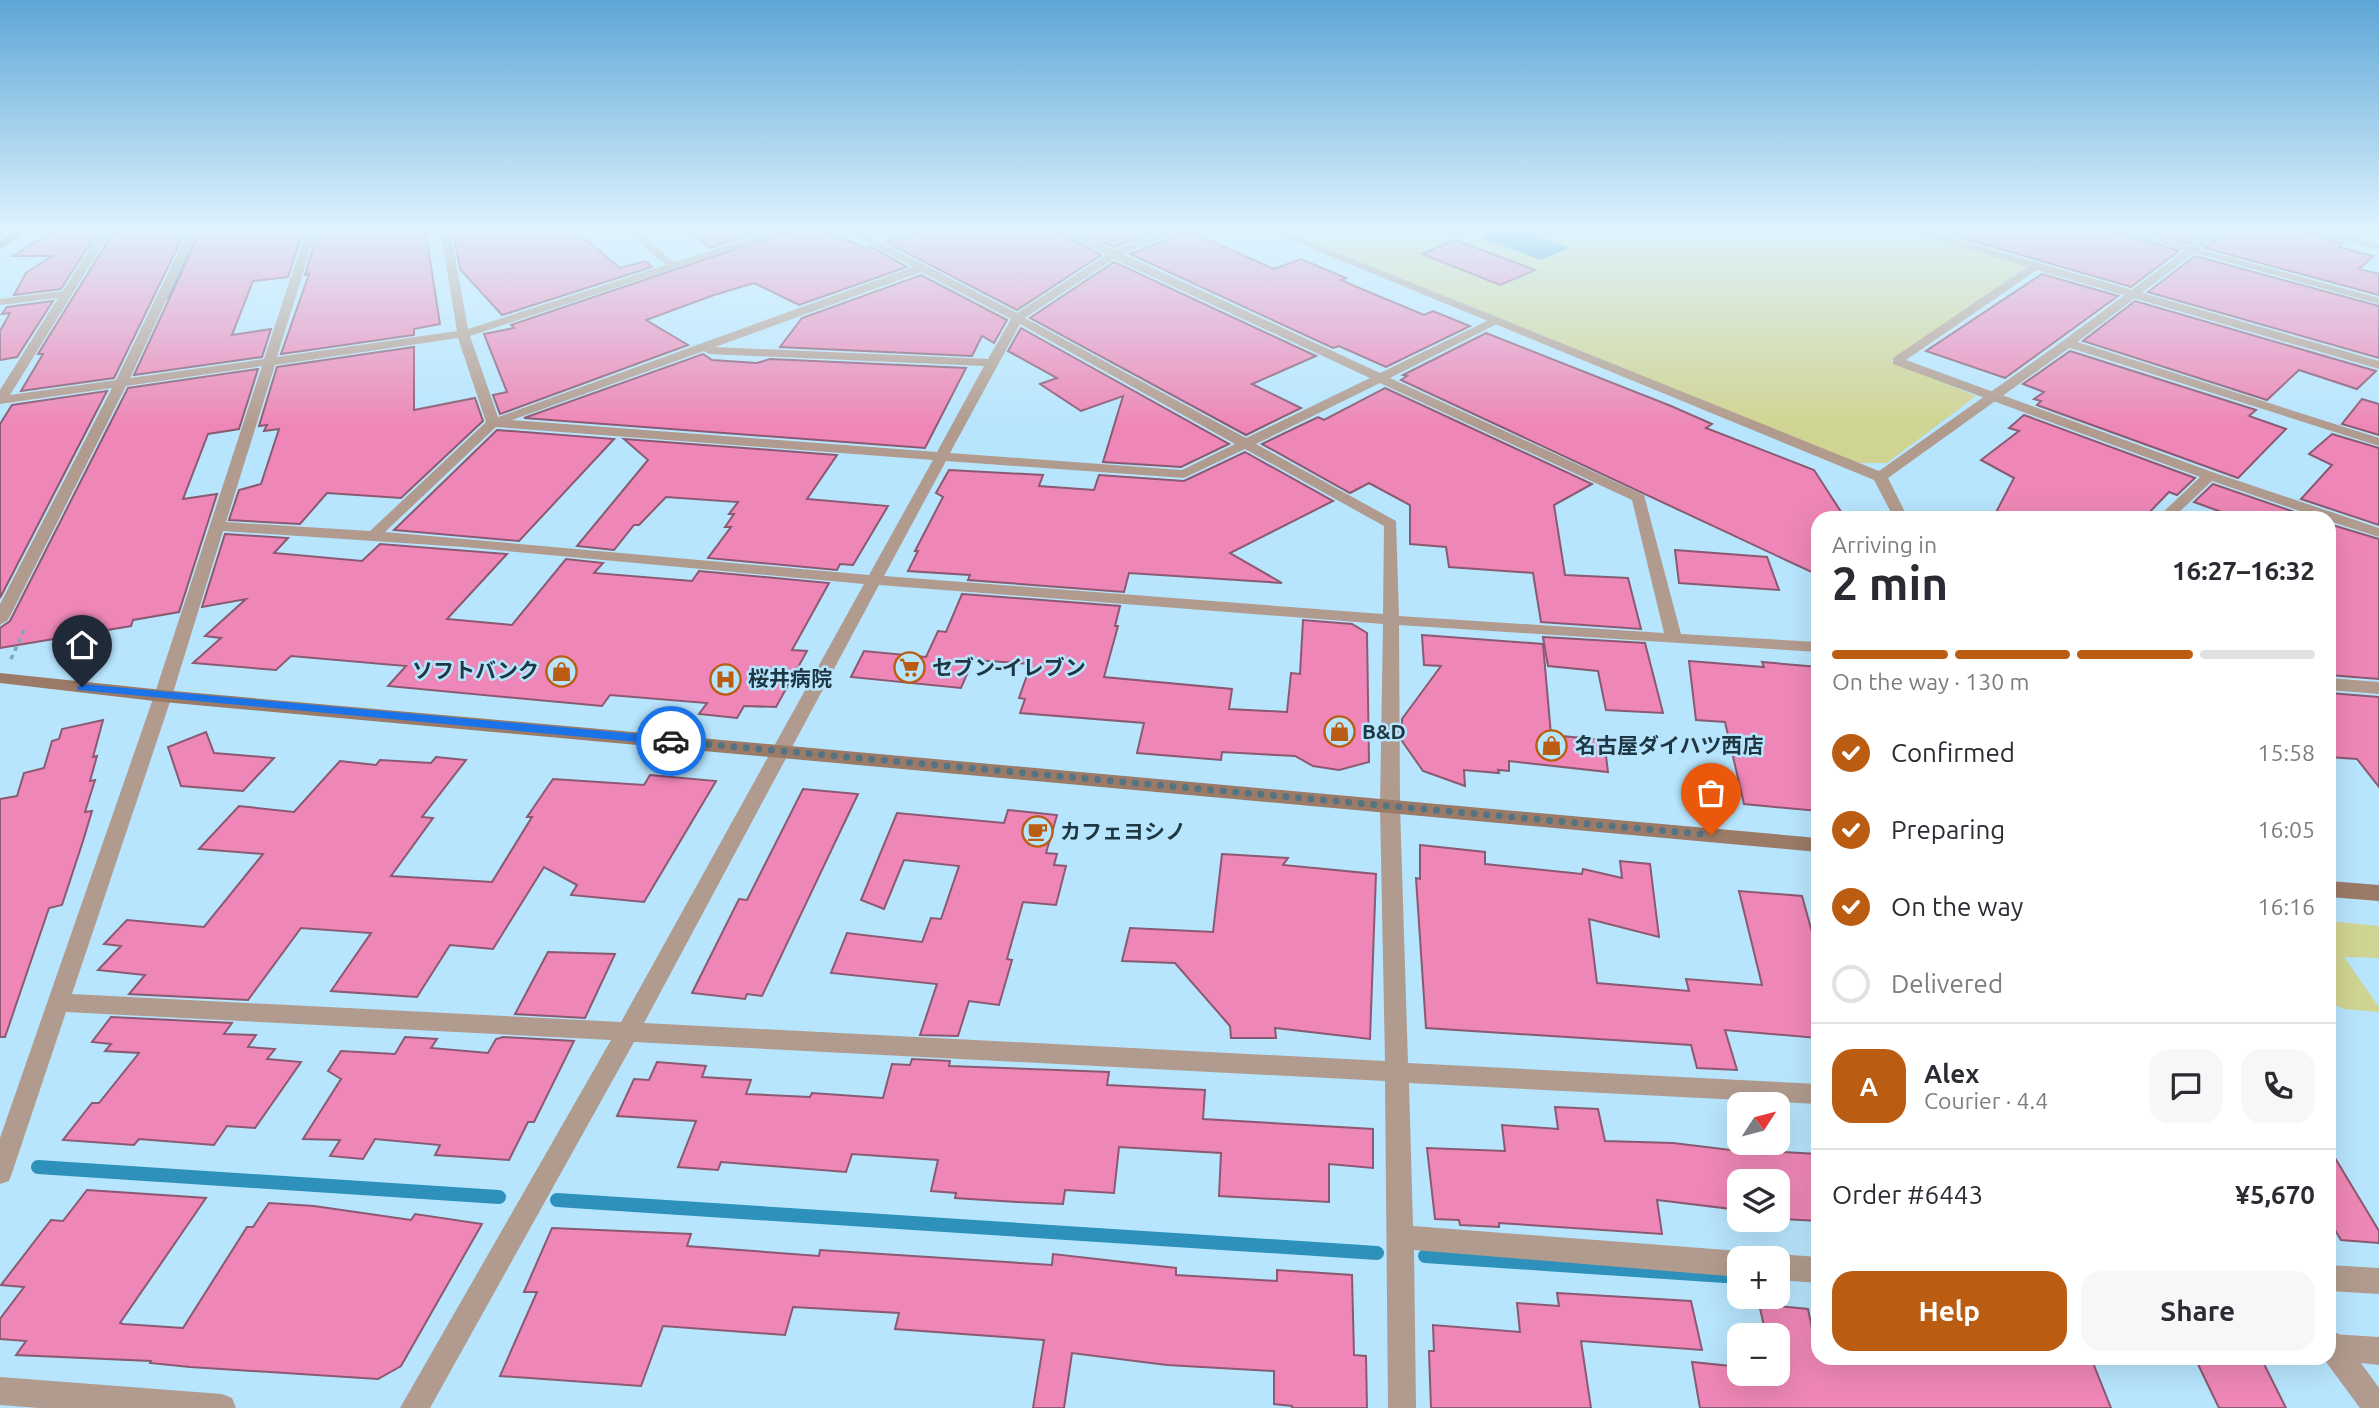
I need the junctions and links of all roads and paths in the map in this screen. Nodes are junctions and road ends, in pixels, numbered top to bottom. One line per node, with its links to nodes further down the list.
1 (67, 294): 15 (street); 27 (street)
2 (164, 294): 25 (street)
3 (290, 294): 21 (street)
4 (456, 294): 18 (street)
5 (588, 294): 18 (street)
6 (851, 294): 20 (street)
7 (970, 294): 16 (street)
8 (1054, 294): 16 (street)
9 (1198, 294): 24 (street)
10 (1428, 294): 17 (street)
11 (1995, 294): 26 (street)
12 (2133, 294): 19 (street); 23 (street)
13 (2352, 294): 14 (street)
14 (2379, 301)
15 (1, 302)
16 (1017, 318): 22 (street); 30 (street)
17 (1495, 321): 24 (street); 33 (street)
18 (463, 334): 21 (street); 28 (street)
19 (2068, 343): 26 (street); 29 (street)
20 (699, 350): 22 (street); 28 (street)
21 (267, 362): 25 (street); 38 (street)
22 (992, 363): 31 (street)
23 (2379, 365)
24 (1378, 379): 30 (street); 44 (street)
25 (121, 383): 27 (street); 42 (street)
26 (1993, 397): 32 (street); 33 (street)
27 (0, 400)
28 (494, 423): 31 (street); 40 (street)
29 (2379, 442)
30 (1242, 444): 31 (street); 43 (street)
31 (942, 456): 41 (street)
32 (2210, 476): 35 (street); 36 (street)
33 (1880, 477): 34 (street)
34 (1897, 511)
35 (2172, 511)
36 (2314, 511)
37 (2336, 518): 39 (street)
38 (216, 526): 40 (street); 49 (street)
39 (2379, 533)
40 (375, 534): 41 (street)
41 (875, 580): 43 (street); 50 (street)
42 (0, 620)
43 (1393, 621): 44 (street); 51 (street)
44 (1674, 639): 45 (street)
45 (1811, 647)
46 (0, 678): 49 (main road)
47 (2336, 685): 48 (street)
48 (2379, 688)
49 (163, 696): 50 (main road); 55 (street)
50 (779, 751): 51 (main road); 56 (street)
51 (1390, 806): 52 (main road); 57 (street)
52 (1811, 844)
53 (2336, 890): 54 (main road)
54 (2379, 893)
55 (57, 1002): 56 (street); 59 (street)
56 (628, 1031): 57 (street); 71 (street)
57 (1397, 1071): 58 (street); 60 (street)
58 (1811, 1094)
59 (0, 1173)
60 (1401, 1237): 61 (street); 72 (street)
61 (1727, 1263)
62 (1790, 1268): 63 (street)
63 (1811, 1269)
64 (2336, 1278): 65 (street)
65 (2379, 1281)
66 (2336, 1347): 67 (street)
67 (2379, 1351)
68 (2336, 1353): 73 (street)
69 (0, 1391): 70 (street)
70 (222, 1408)
71 (414, 1408)
72 (1402, 1408)
73 (2377, 1408)

